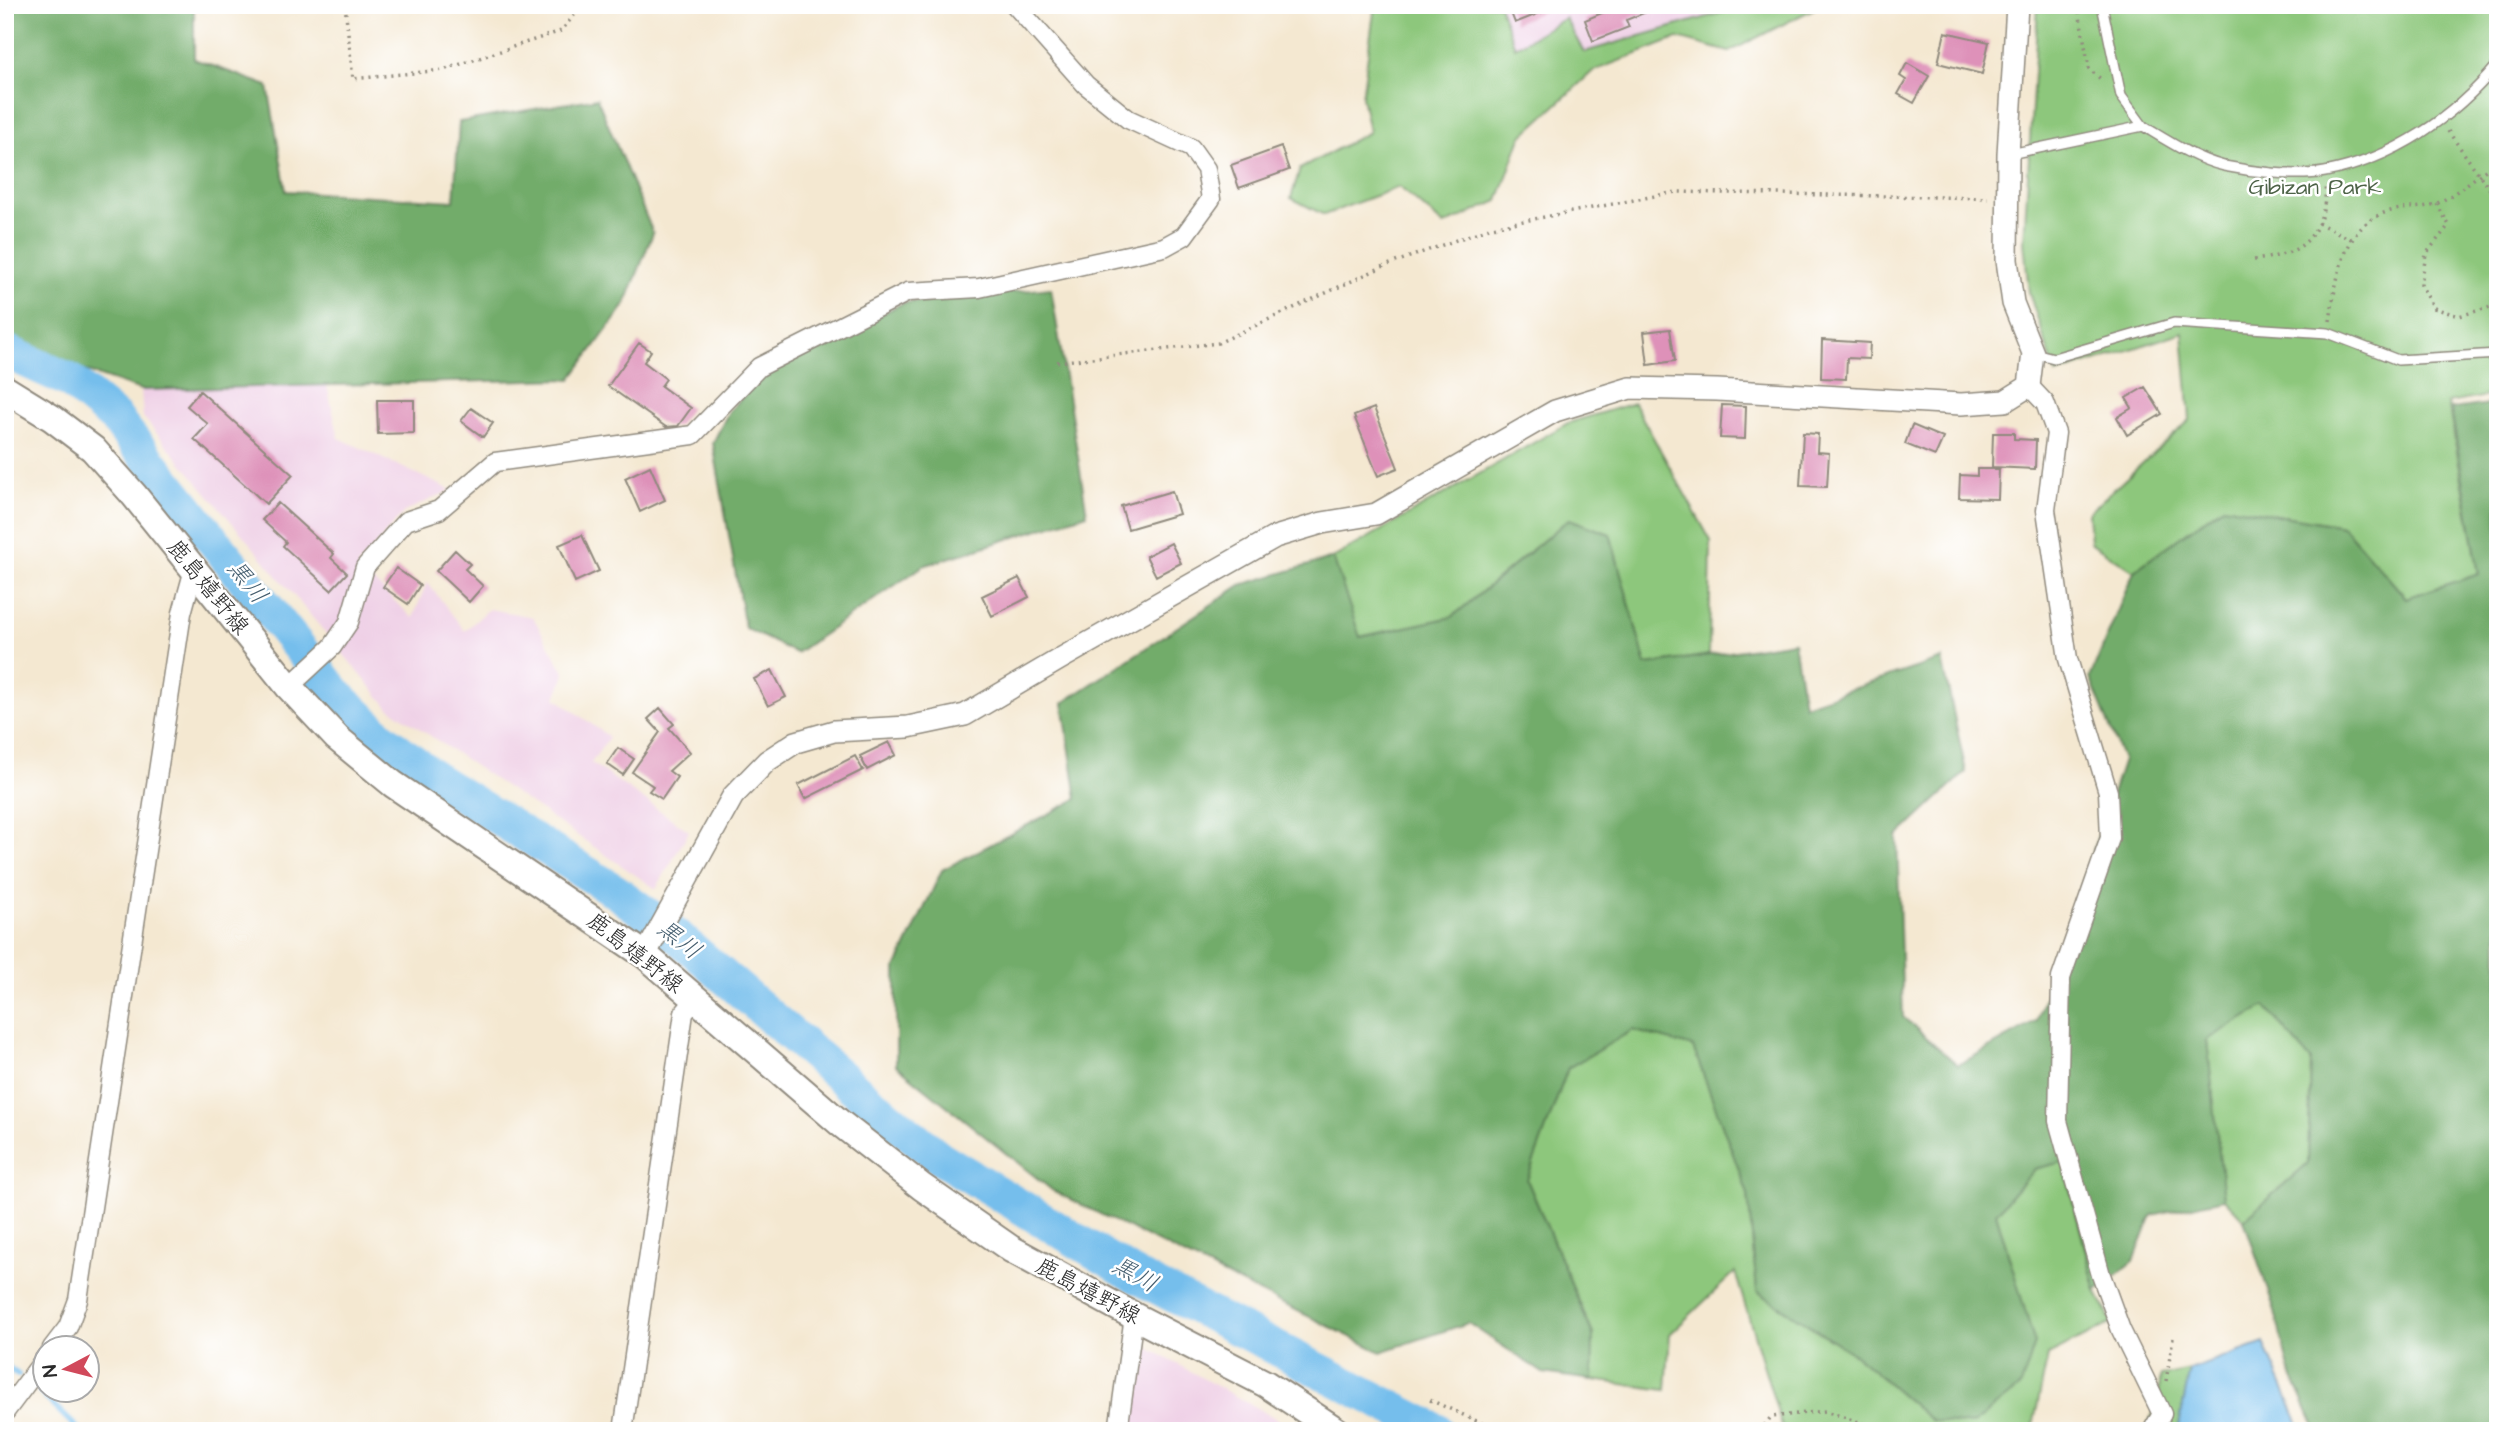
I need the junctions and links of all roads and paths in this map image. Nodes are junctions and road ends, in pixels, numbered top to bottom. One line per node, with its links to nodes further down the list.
1 (345, 5): 2 (path)
2 (583, 5)
3 (1015, 5): 29 (street)
4 (2017, 5): 11 (street)
5 (2078, 5): 8 (path)
6 (2102, 5): 8 (lane)
7 (2498, 64): 9 (lane)
8 (2121, 96): 10 (lane)
9 (2440, 120): 13 (lane); 14 (path)
10 (2143, 126): 11 (lane); 13 (lane)
11 (2008, 154): 15 (street)
12 (2498, 161): 14 (path)
13 (2324, 172): 18 (path)
14 (2479, 174): 16 (path); 17 (path)
15 (2008, 198): 23 (street); 25 (path)
16 (2498, 201)
17 (2436, 204): 19 (path); 21 (path)
18 (2318, 223): 19 (path); 20 (path)
19 (2353, 240): 22 (path)
20 (2254, 260)
21 (2498, 305)
22 (2328, 333): 23 (lane); 24 (lane)
23 (2033, 353): 26 (street)
24 (2498, 354)
25 (1057, 362)
26 (2029, 386): 30 (street); 43 (street)
27 (5, 388): 28 (main road, 鹿島嬉野線)
28 (194, 569): 29 (main road, 鹿島嬉野線); 33 (street)
29 (289, 687): 30 (main road, 鹿島嬉野線)
30 (645, 955): 31 (main road, 鹿島嬉野線)
31 (695, 1000): 32 (main road, 鹿島嬉野線); 37 (street)
32 (1134, 1316): 38 (street); 39 (main road, 鹿島嬉野線)
33 (63, 1334)
34 (32, 1376): 36 (street)
35 (1430, 1400): 40 (path)
36 (5, 1412)
37 (623, 1431)
38 (1118, 1431)
39 (1337, 1431)
40 (1499, 1431)
41 (1760, 1431): 42 (path)
42 (1888, 1431)
43 (2152, 1431)

